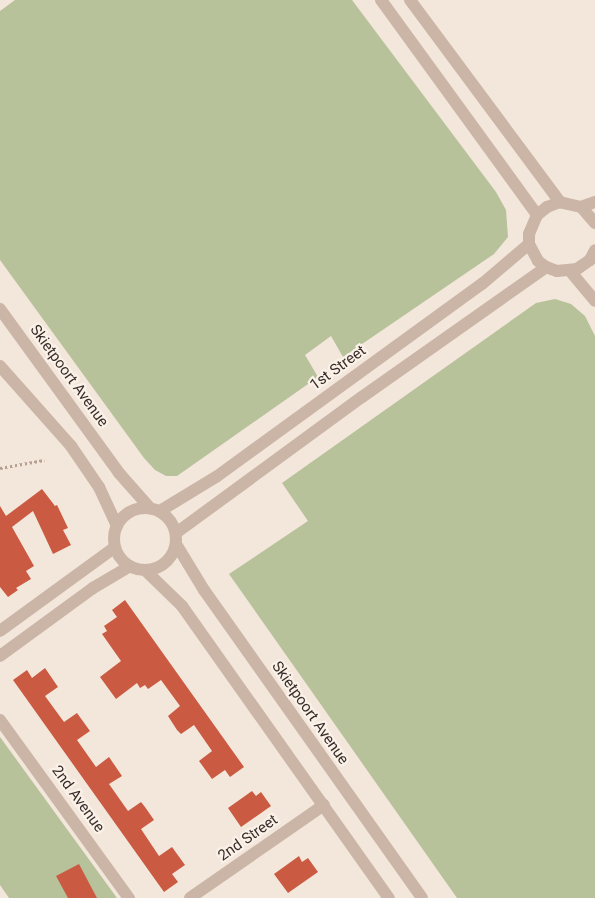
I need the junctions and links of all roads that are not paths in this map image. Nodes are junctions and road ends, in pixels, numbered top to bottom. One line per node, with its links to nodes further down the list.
1 (381, 0): 6 (street)
2 (410, 0): 3 (street)
3 (560, 202): 5 (street); 6 (street)
4 (595, 202): 5 (street)
5 (581, 207): 7 (street)
6 (537, 215): 8 (street)
7 (595, 223)
8 (529, 244): 10 (street); 15 (street, 1st Street)
9 (595, 253): 11 (street)
10 (546, 267): 11 (street); 17 (street)
11 (570, 271): 12 (street)
12 (595, 301)
13 (0, 308): 15 (street, Skietpoort Avenue)
14 (0, 366): 16 (street)
15 (155, 509): 16 (street); 17 (street)
16 (117, 526): 18 (street)
17 (176, 538): 20 (street); 28 (street, Skietpoort Avenue)
18 (115, 546): 19 (street); 21 (street)
19 (130, 566): 20 (street); 22 (street)
20 (145, 570): 24 (street)
21 (0, 631)
22 (0, 656)
23 (0, 720): 25 (street, 2nd Avenue)
24 (324, 805): 26 (street, 2nd Street); 27 (street)
25 (129, 898)
26 (190, 898)
27 (389, 898)
28 (422, 898)

